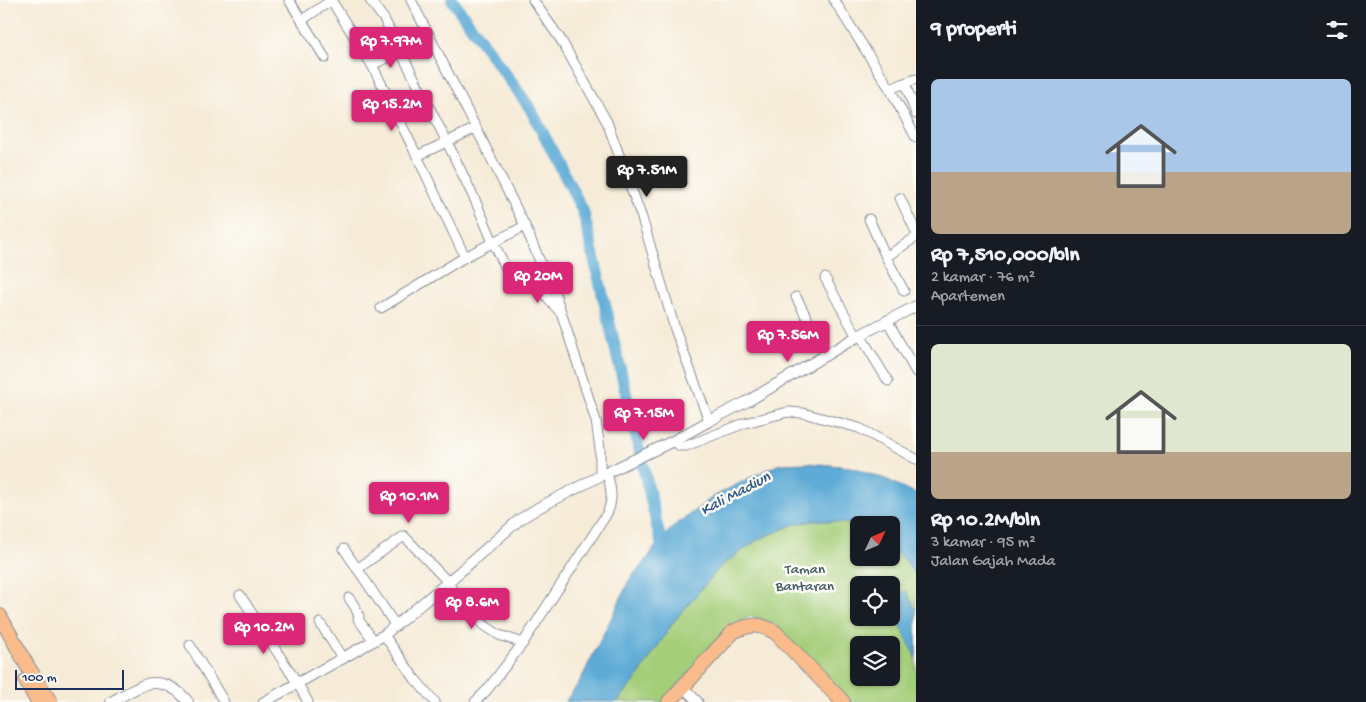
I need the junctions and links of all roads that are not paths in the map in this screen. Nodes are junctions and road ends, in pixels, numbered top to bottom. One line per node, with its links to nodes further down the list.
1 (289, 0): 7 (street)
2 (331, 0): 7 (street); 11 (street)
3 (370, 0): 9 (street)
4 (411, 0): 8 (street)
5 (533, 0): 41 (street)
6 (834, 0): 14 (street)
7 (302, 20): 10 (street)
8 (430, 38): 9 (street); 16 (street)
9 (400, 52): 11 (street); 18 (street)
10 (325, 58)
11 (372, 65): 19 (street)
12 (916, 79): 13 (street)
13 (905, 83): 14 (street); 15 (street)
14 (890, 89): 17 (street)
15 (916, 114)
16 (476, 128): 18 (street); 22 (street)
17 (916, 138)
18 (447, 142): 19 (street); 25 (street)
19 (417, 156): 26 (street)
20 (900, 198): 23 (street)
21 (869, 219): 27 (street)
22 (524, 226): 25 (street); 28 (street)
23 (916, 232)
24 (916, 238): 27 (street)
25 (493, 242): 26 (street); 30 (street)
26 (464, 257): 34 (street)
27 (886, 257): 31 (street)
28 (544, 271): 30 (street); 35 (street)
29 (825, 278): 37 (street)
30 (532, 279): 35 (street)
31 (904, 291)
32 (796, 297): 38 (street)
33 (916, 306): 36 (street)
34 (381, 308)
35 (563, 315): 44 (street)
36 (887, 320): 37 (street); 39 (street)
37 (859, 336): 38 (street); 40 (street)
38 (826, 355): 41 (street)
39 (916, 372)
40 (888, 381)
41 (709, 420): 42 (street)
42 (672, 441): 43 (street); 44 (street)
43 (916, 459)
44 (603, 474): 47 (street); 56 (street)
45 (344, 549): 46 (street)
46 (357, 569): 47 (street); 52 (street)
47 (448, 583): 52 (street); 56 (street)
48 (240, 596): 59 (street)
49 (349, 598): 55 (street)
50 (0, 616): 62 (highway)
51 (320, 623): 58 (street)
52 (396, 626): 54 (street)
53 (0, 633): 61 (highway)
54 (384, 635): 55 (street); 68 (street)
55 (374, 641): 58 (street)
56 (523, 643): 69 (street)
57 (190, 645): 65 (street)
58 (343, 659): 59 (street)
59 (298, 684): 66 (street); 67 (street)
60 (683, 687): 70 (highway); 71 (street); 72 (highway)
61 (38, 702)
62 (50, 702)
63 (111, 702): 64 (street)
64 (188, 702)
65 (224, 702)
66 (264, 702)
67 (308, 702)
68 (436, 702)
69 (475, 702)
70 (669, 702)
71 (698, 702)
72 (844, 702)

